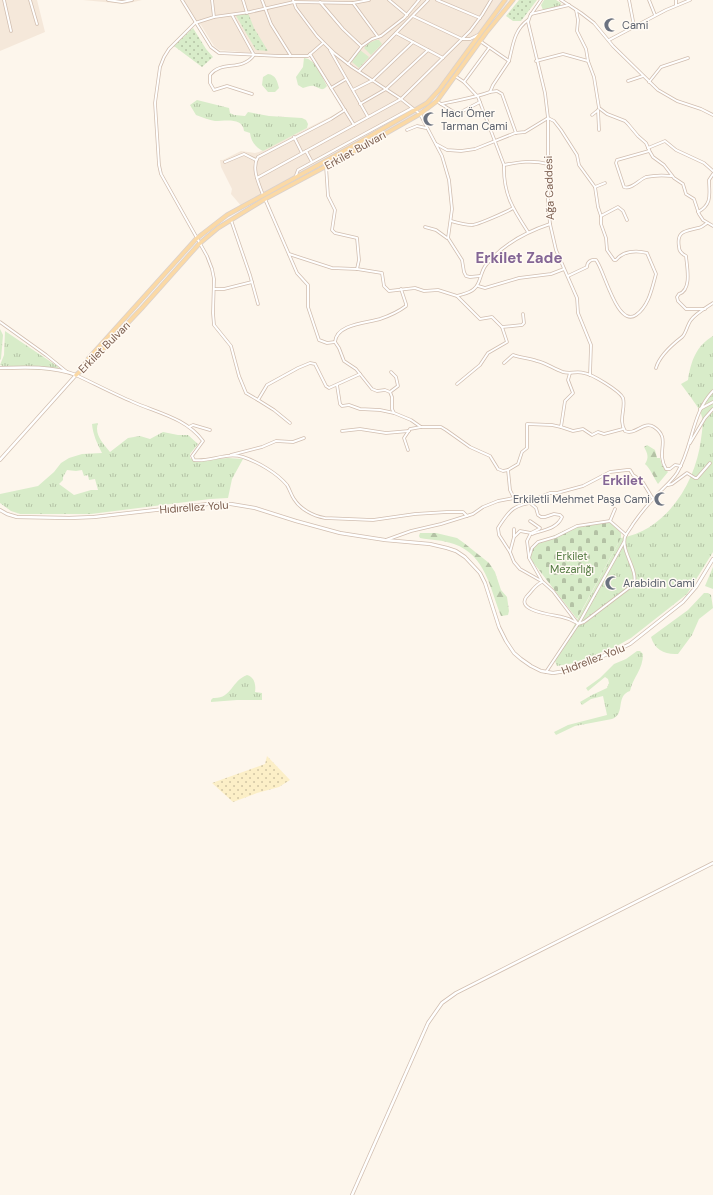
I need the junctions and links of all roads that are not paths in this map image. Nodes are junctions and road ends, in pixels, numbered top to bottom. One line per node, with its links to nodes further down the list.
1 (4, 0): 45 (street)
2 (30, 0): 42 (street)
3 (108, 0): 23 (street)
4 (132, 0): 23 (street)
5 (182, 0): 41 (street)
6 (212, 0): 38 (street)
7 (243, 0): 32 (street)
8 (262, 0): 30 (street)
9 (369, 0): 27 (street)
10 (390, 0): 35 (street)
11 (419, 0): 35 (street)
12 (428, 0): 37 (street)
13 (437, 0): 39 (street)
14 (491, 0): 39 (street)
15 (505, 0): 47 (main road, Erkilet Bulvarı)
16 (513, 0): 51 (main road, Erkilet Bulvarı)
17 (541, 0): 33 (street)
18 (560, 0): 29 (street)
19 (629, 0): 44 (street)
20 (649, 0): 36 (street)
21 (676, 0): 28 (street)
22 (690, 0): 28 (street)
23 (120, 1)
24 (293, 1): 26 (street); 30 (street); 53 (street)
25 (338, 1): 26 (street); 27 (street)
26 (320, 2): 54 (street)
27 (353, 2): 48 (street)
28 (676, 4): 36 (street)
29 (569, 5): 31 (street); 33 (street)
30 (264, 9): 32 (street); 60 (street)
31 (576, 10): 50 (street); 65 (street)
32 (247, 13): 34 (street)
33 (531, 14): 40 (street)
34 (232, 15): 38 (street); 59 (street)
35 (407, 15): 43 (street)
36 (655, 15): 44 (street)
37 (413, 16): 46 (street); 49 (street)
38 (214, 17): 41 (street)
39 (480, 18): 49 (street)
40 (528, 20): 63 (street); 64 (street, Ağa Caddesi)
41 (195, 23): 59 (street); 130 (street)
42 (37, 24)
43 (394, 26): 46 (street); 48 (street)
44 (634, 26): 50 (street)
45 (11, 31)
46 (397, 32): 52 (street); 67 (street)
47 (481, 32): 49 (street); 86 (main road, Erkilet Bulvarı)
48 (378, 37): 54 (street)
49 (462, 39): 61 (street)
50 (609, 40): 69 (street)
51 (480, 41): 56 (street); 68 (main road, Erkilet Bulvarı)
52 (413, 42): 57 (street); 71 (street)
53 (323, 43): 55 (street); 58 (street)
54 (362, 46): 66 (street)
55 (328, 48): 66 (street); 70 (street)
56 (489, 48): 63 (street); 73 (street)
57 (428, 50): 61 (street); 76 (street)
58 (310, 54): 60 (street); 75 (street)
59 (254, 55): 60 (street); 79 (street)
60 (291, 56)
61 (443, 58): 81 (street)
62 (688, 58): 74 (street)
63 (509, 61): 78 (street)
64 (536, 61): 65 (street); 93 (street, Ağa Caddesi)
65 (588, 61): 87 (street)
66 (348, 64): 67 (street)
67 (359, 71): 71 (street)
68 (455, 76): 73 (street); 82 (main road, Erkilet Bulvarı)
69 (643, 76): 72 (street); 74 (street)
70 (346, 80): 75 (street); 77 (street)
71 (372, 80): 76 (street); 77 (street)
72 (628, 81)
73 (464, 82): 80 (street)
74 (649, 82): 91 (street)
75 (331, 88): 88 (street)
76 (386, 89): 81 (street); 84 (street)
77 (353, 90): 84 (street)
78 (490, 92): 80 (street); 98 (street)
79 (252, 94)
80 (478, 97): 83 (street); 85 (street)
81 (401, 99): 86 (street); 92 (street)
82 (437, 101): 85 (street); 89 (main road, Erkilet Bulvarı)
83 (480, 102): 85 (street); 100 (street)
84 (360, 104): 92 (street)
85 (441, 104)
86 (414, 109): 89 (street); 107 (street); 114 (main road, Erkilet Bulvarı)
87 (598, 109): 90 (street); 97 (street); 102 (street)
88 (345, 110): 94 (street); 99 (street)
89 (420, 114): 95 (street); 110 (main road, Erkilet Bulvarı)
90 (592, 115)
91 (713, 115)
92 (368, 117): 94 (street)
93 (548, 118): 98 (street); 108 (street, Ağa Caddesi); 116 (street)
94 (354, 125): 103 (street)
95 (428, 129): 96 (street); 101 (street)
96 (407, 130)
97 (599, 130)
98 (516, 133): 100 (street)
99 (294, 138): 104 (street); 105 (street)
100 (496, 142): 101 (street); 109 (street)
101 (435, 144): 124 (street)
102 (648, 150): 111 (street); 112 (street); 112 (street)
103 (306, 151): 104 (street); 107 (street)
104 (302, 153): 113 (street)
105 (256, 160): 106 (street); 113 (street)
106 (225, 162)
107 (312, 162): 114 (street)
108 (548, 164): 109 (street); 126 (street, Ağa Caddesi)
109 (504, 165): 119 (street)
110 (326, 166): 118 (main road, Erkilet Bulvarı); 135 (street)
111 (713, 173): 120 (street)
112 (673, 176): 120 (street)
113 (257, 178): 117 (street)
114 (295, 178): 117 (main road, Erkilet Bulvarı)
115 (605, 183): 116 (street)
116 (596, 187): 121 (street)
117 (263, 194): 118 (street); 130 (main road, Erkilet Bulvarı)
118 (265, 199): 122 (main road, Erkilet Bulvarı); 133 (street)
119 (513, 208): 124 (street); 129 (street)
120 (698, 212): 125 (street)
121 (601, 216): 123 (street); 137 (street)
122 (231, 220): 132 (main road, Erkilet Bulvarı); 138 (street)
123 (627, 220)
124 (451, 221): 131 (street)
125 (707, 223): 127 (street); 145 (street)
126 (550, 224): 129 (street); 134 (street, Ağa Caddesi)
127 (713, 226)
128 (426, 228): 131 (street)
129 (529, 232): 136 (street)
130 (196, 239): 132 (street); 158 (main road, Erkilet Bulvarı)
131 (448, 239): 136 (street)
132 (199, 244): 140 (street); 158 (main road, Erkilet Bulvarı)
133 (289, 254): 135 (street); 149 (street)
134 (564, 268): 137 (street, Ağa Caddesi); 139 (street)
135 (357, 269): 141 (street)
136 (480, 276): 139 (street)
137 (567, 276): 157 (street, Ağa Caddesi)
138 (252, 282): 140 (street); 144 (street)
139 (478, 286): 142 (street)
140 (214, 289): 163 (street)
141 (401, 289): 142 (street); 149 (street)
142 (457, 296): 148 (street)
143 (713, 303): 145 (street)
144 (258, 304)
145 (705, 309): 152 (street)
146 (523, 314): 148 (street)
147 (0, 322): 153 (street)
148 (502, 327): 159 (street)
149 (335, 342): 156 (street)
150 (504, 363): 155 (street)
151 (0, 368): 153 (street)
152 (656, 368)
153 (67, 372): 158 (street)
154 (391, 372): 162 (street)
155 (570, 373): 157 (street); 171 (street)
156 (360, 374): 160 (street); 162 (street)
157 (590, 375): 172 (street)
158 (76, 376): 169 (street); 180 (street)
159 (457, 384)
160 (337, 385): 163 (street); 167 (street)
161 (713, 391): 166 (street)
162 (390, 392): 167 (street)
163 (258, 400): 168 (street)
164 (713, 402): 166 (street)
165 (713, 409): 177 (street)
166 (699, 410): 177 (street)
167 (395, 413): 170 (street)
168 (290, 423)
169 (189, 427): 173 (street); 179 (street)
170 (421, 427): 175 (street); 183 (street)
171 (561, 427): 172 (street); 183 (street)
172 (623, 429): 182 (street)
173 (210, 430)
174 (342, 431): 175 (street)
175 (409, 431): 178 (street)
176 (304, 438): 179 (street)
177 (688, 446): 182 (street)
178 (408, 450)
179 (228, 456): 191 (street)
180 (0, 460)
181 (710, 463): 184 (street)
182 (681, 466): 184 (street)
183 (508, 470): 185 (street)
184 (668, 485): 187 (street)
185 (514, 498): 186 (street); 191 (street)
186 (536, 499): 187 (street); 188 (street)
187 (653, 499): 196 (street)
188 (530, 503): 195 (street); 200 (street)
189 (614, 509): 193 (street)
190 (0, 510): 198 (street, Hıdırellez Yolu)
191 (467, 516): 198 (street)
192 (530, 521): 195 (street)
193 (610, 521): 196 (street); 201 (street)
194 (514, 529): 197 (street)
195 (531, 533): 197 (street); 201 (street)
196 (626, 535): 199 (street)
197 (514, 537): 200 (street)
198 (385, 540): 205 (street, Hıdrellez Yolu)
199 (624, 542): 204 (street); 204 (street)
200 (510, 552): 203 (street)
201 (529, 557): 203 (street)
202 (713, 559): 205 (street, Hıdrellez Yolu)
203 (543, 582): 204 (street); 204 (street)
204 (578, 624): 205 (street)
205 (546, 672)
206 (713, 863): 207 (street)
207 (352, 1195)

